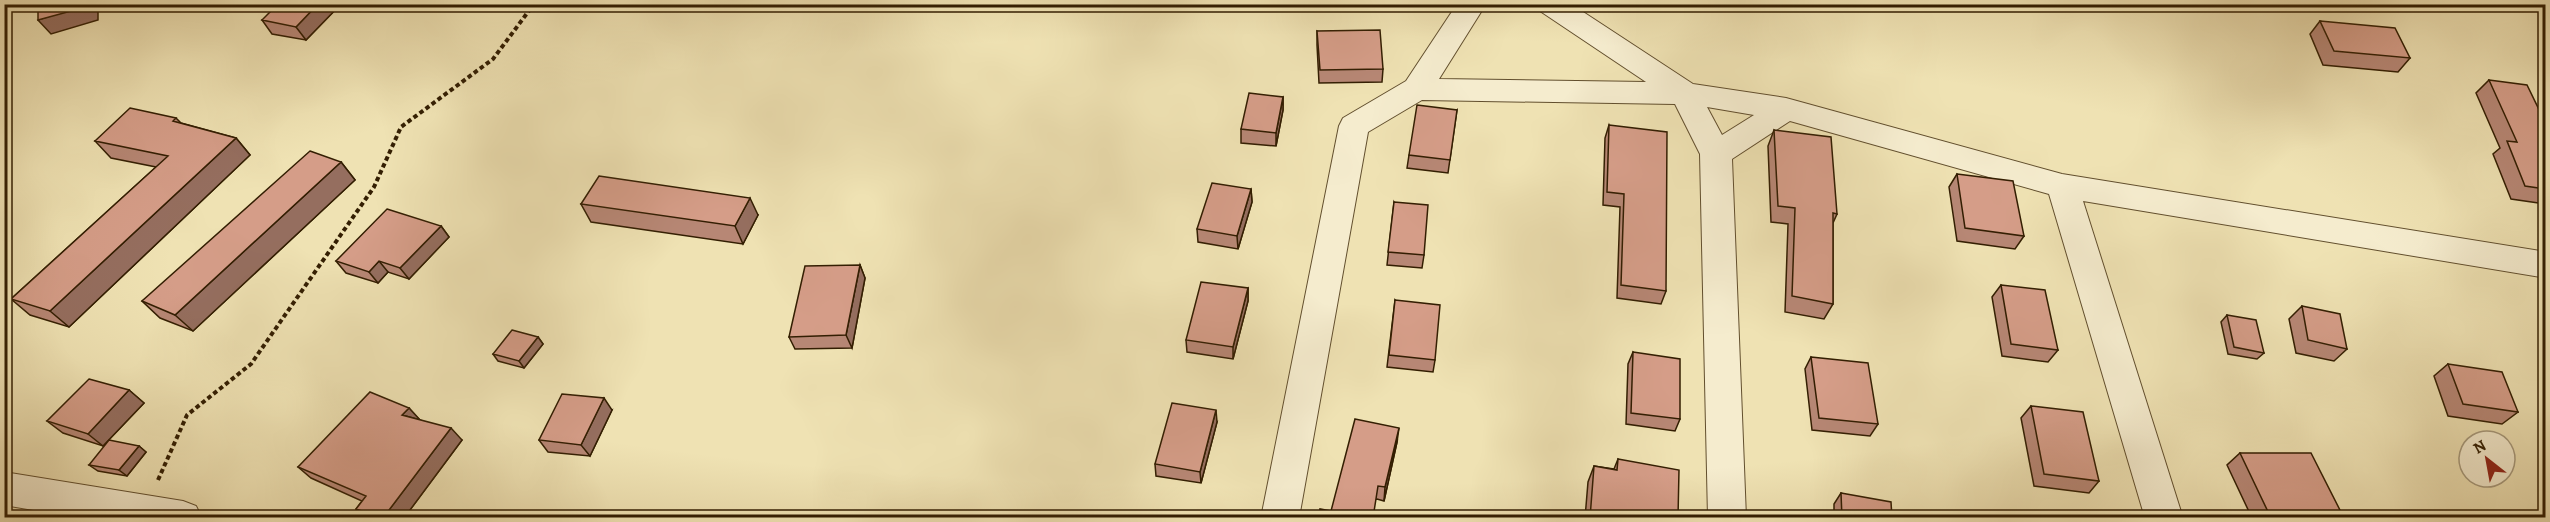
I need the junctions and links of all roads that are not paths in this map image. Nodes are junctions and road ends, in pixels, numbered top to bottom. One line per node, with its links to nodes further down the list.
1 (1472, 4): 3 (street)
2 (1550, 4): 4 (street)
3 (1417, 89): 4 (street); 11 (street)
4 (1685, 93): 5 (street); 6 (street)
5 (1786, 109): 6 (street); 7 (street)
6 (1716, 154): 12 (street)
7 (2062, 186): 8 (street); 13 (street)
8 (2546, 265)
9 (4, 488): 10 (street)
10 (183, 518)
11 (1280, 518)
12 (1727, 518)
13 (2164, 518)

